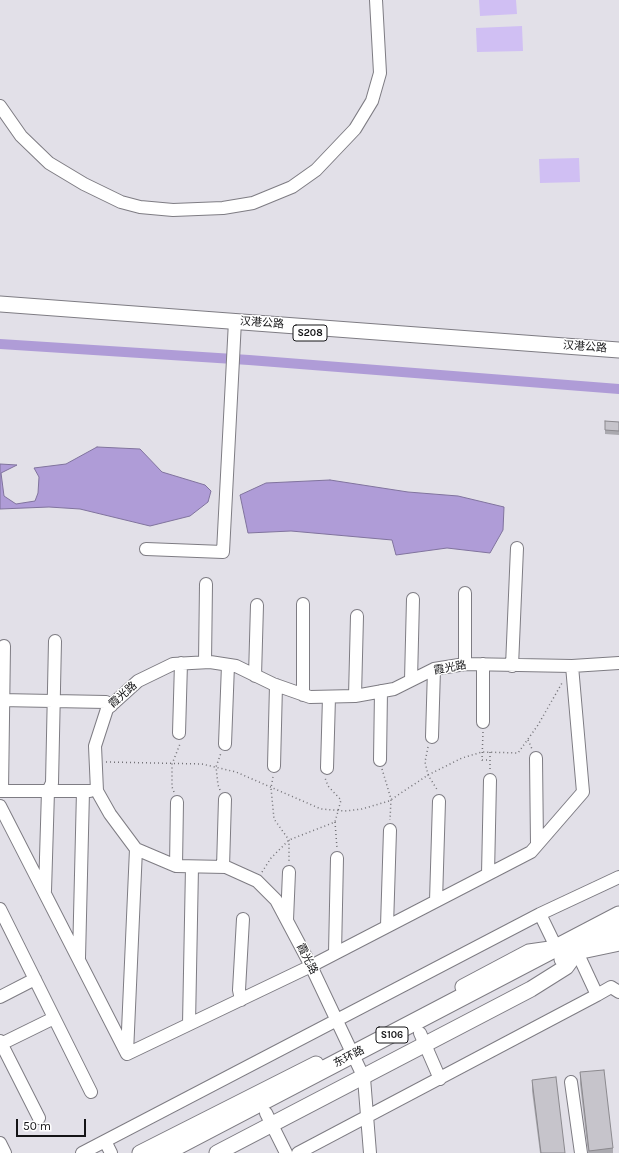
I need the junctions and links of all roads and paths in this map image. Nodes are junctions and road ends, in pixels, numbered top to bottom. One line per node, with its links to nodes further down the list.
1 (376, 0): 2 (street)
2 (0, 106)
3 (0, 304): 5 (main road, 汉港公路)
4 (0, 312): 5 (main road, 汉港公路 / S208)
5 (235, 324): 6 (main road, 汉港公路); 7 (main road, 汉港公路 / S208); 9 (street)
6 (619, 350)
7 (619, 357)
8 (517, 548): 24 (street)
9 (146, 549)
10 (206, 584): 18 (street)
11 (466, 593): 21 (street)
12 (413, 599): 28 (street)
13 (303, 604): 31 (street)
14 (257, 605): 27 (street)
15 (357, 616): 32 (street)
16 (55, 641): 35 (street)
17 (4, 646): 34 (street)
18 (205, 662): 19 (street, 霞光路); 23 (street, 霞光路)
19 (181, 663): 36 (street, 霞光路); 38 (street)
20 (619, 663): 25 (street, 霞光路)
21 (464, 664): 22 (street, 霞光路); 26 (street, 霞光路)
22 (483, 664): 24 (street, 霞光路); 37 (street)
23 (228, 665): 27 (street, 霞光路); 40 (street)
24 (512, 666): 25 (street, 霞光路)
25 (572, 666): 42 (path); 67 (street)
26 (434, 669): 28 (street, 霞光路); 39 (street)
27 (255, 676): 29 (street, 霞光路)
28 (411, 680): 30 (street, 霞光路)
29 (276, 685): 31 (street, 霞光路); 48 (street)
30 (381, 691): 32 (street, 霞光路); 44 (street)
31 (303, 694): 33 (street, 霞光路)
32 (355, 696): 33 (street, 霞光路)
33 (329, 697): 50 (street)
34 (1, 700): 35 (street); 54 (street)
35 (54, 701): 36 (street); 55 (street)
36 (111, 706): 46 (street, 霞光路)
37 (483, 722): 41 (path)
38 (180, 733): 47 (path)
39 (432, 737): 51 (path)
40 (225, 744): 49 (path)
41 (482, 752): 42 (path); 45 (path); 51 (path)
42 (490, 752): 45 (path)
43 (536, 758): 67 (street)
44 (380, 760): 59 (path)
45 (490, 760): 52 (path)
46 (96, 762): 47 (path); 57 (street, 霞光路)
47 (172, 764): 49 (path); 61 (path)
48 (274, 766): 53 (path)
49 (216, 767): 53 (path); 58 (path)
50 (327, 768): 63 (path)
51 (428, 775): 59 (path); 60 (path)
52 (490, 780): 74 (street)
53 (271, 788): 63 (path); 66 (path)
54 (1, 791): 55 (street)
55 (48, 791): 56 (street); 77 (street)
56 (83, 791): 57 (street); 90 (street)
57 (97, 791): 68 (street, 霞光路)
58 (225, 799): 72 (street)
59 (391, 800): 63 (path); 65 (path)
60 (439, 801): 78 (street)
61 (177, 802): 70 (street)
62 (0, 806): 77 (street)
63 (339, 810): 64 (path)
64 (335, 822): 66 (path); 69 (path)
65 (390, 830): 84 (street)
66 (289, 840): 73 (path); 76 (path)
67 (537, 845): 74 (street)
68 (136, 849): 70 (street, 霞光路); 102 (street)
69 (337, 858): 89 (street)
70 (176, 866): 71 (street, 霞光路)
71 (192, 867): 72 (street, 霞光路); 99 (street)
72 (223, 867): 76 (street, 霞光路)
73 (289, 872): 83 (street)
74 (488, 874): 78 (street)
75 (619, 877): 80 (street)
76 (257, 881): 83 (street, 霞光路)
77 (45, 892): 90 (street)
78 (436, 901): 84 (street)
79 (0, 909): 92 (street)
80 (540, 914): 87 (street); 98 (street)
81 (619, 915): 87 (highway, 东环路 / S106)
82 (243, 920): 96 (street)
83 (287, 922): 91 (street, 霞光路)
84 (387, 926): 89 (street)
85 (619, 930): 88 (highway, 东环路 / S106)
86 (619, 943): 88 (main road)
87 (557, 949): 103 (highway, 东环路 / S106)
88 (577, 952): 94 (street); 100 (highway, 东环路 / S106)
89 (335, 953): 91 (street)
90 (78, 959): 102 (street)
91 (311, 966): 96 (street); 98 (street, 霞光路)
92 (35, 978): 95 (street); 97 (street)
93 (619, 992): 94 (street)
94 (597, 995): 104 (street)
95 (0, 997)
96 (241, 1000): 99 (street)
97 (54, 1018): 101 (street); 106 (street)
98 (336, 1020): 103 (street, 霞光路); 110 (street)
99 (189, 1024): 102 (street)
100 (422, 1039): 103 (highway, 东环路 / S106); 104 (street)
101 (1, 1043): 108 (street)
102 (127, 1054)
103 (360, 1062): 107 (street, 霞光路); 109 (highway, 东环路 / S106); 115 (main road); 116 (highway, 东环路 / S106)
104 (440, 1079): 107 (street)
105 (571, 1082): 123 (street)
106 (91, 1092)
107 (371, 1116): 120 (street); 121 (street, 霞光路); 122 (street, 霞光路)
108 (39, 1118)
109 (269, 1119): 117 (highway, 东环路 / S106); 118 (main road); 119 (street)
110 (105, 1141): 113 (street); 114 (street)
111 (0, 1143): 112 (street)
112 (5, 1153)
113 (82, 1153)
114 (111, 1153)
115 (140, 1153)
116 (164, 1153)
117 (188, 1153)
118 (217, 1153)
119 (286, 1153)
120 (298, 1153)
121 (370, 1153)
122 (375, 1153)
123 (581, 1153)

